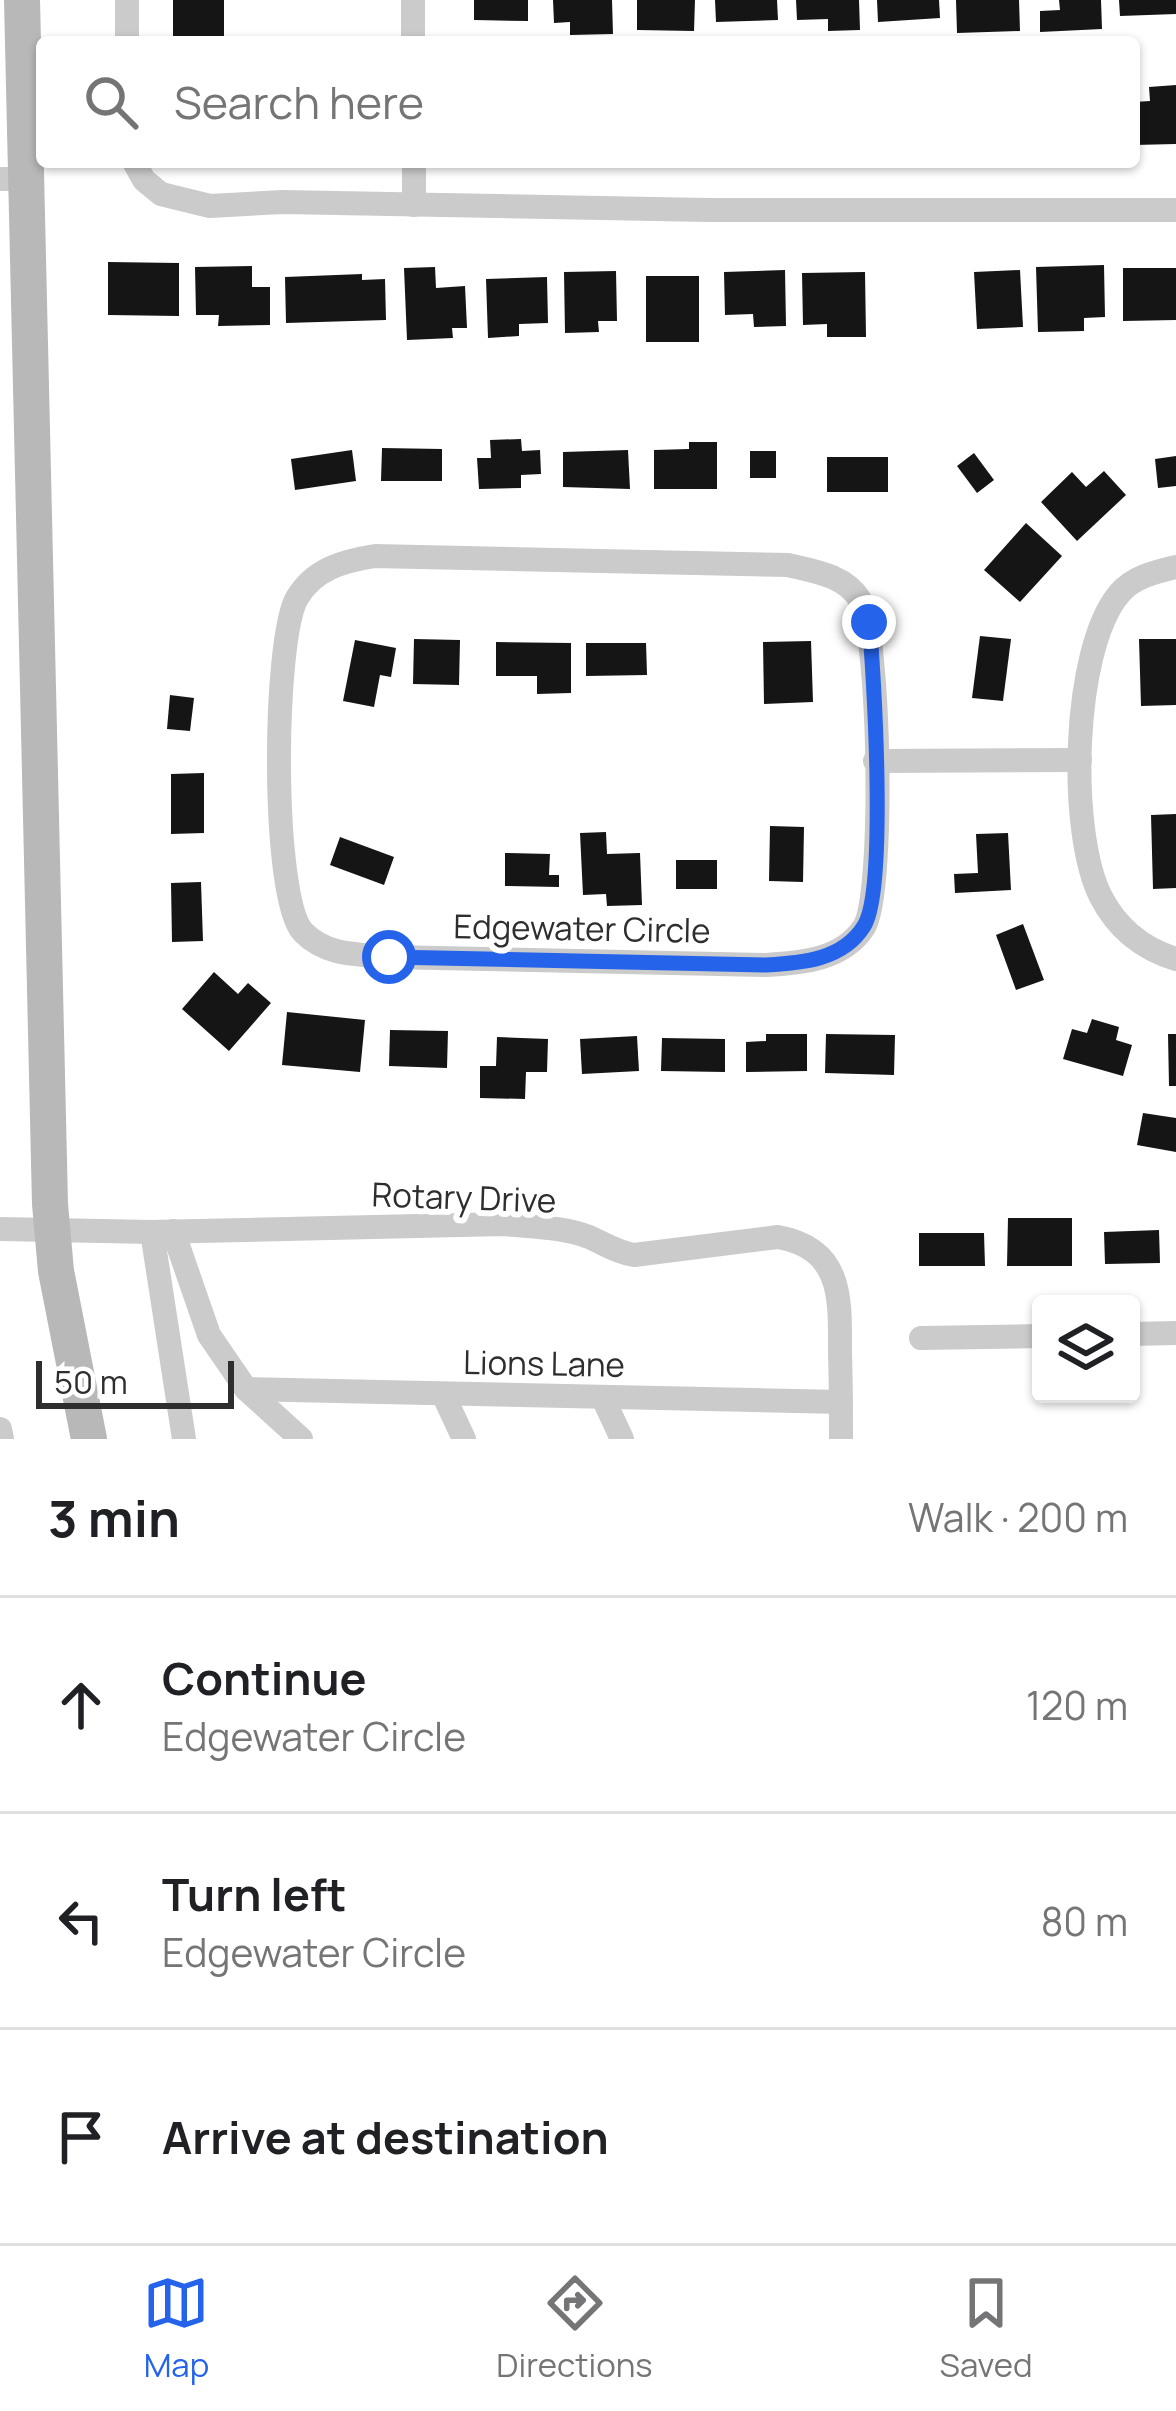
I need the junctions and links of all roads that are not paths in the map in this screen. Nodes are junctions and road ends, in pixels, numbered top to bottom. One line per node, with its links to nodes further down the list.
1 (22, 0): 8 (main road)
2 (127, 0): 4 (street)
3 (413, 0): 5 (street)
4 (127, 36)
5 (413, 36)
6 (137, 168): 9 (street)
7 (414, 168): 9 (street)
8 (12, 179): 16 (main road)
9 (414, 206): 10 (street)
10 (1176, 211)
11 (1176, 567): 12 (street)
12 (1080, 760): 13 (street); 14 (street)
13 (874, 761): 13 (street, Edgewater Circle)
14 (1176, 959)
15 (0, 1229): 16 (street, Rotary Drive)
16 (52, 1230): 17 (street, Rotary Drive); 28 (main road)
17 (163, 1231): 22 (street); 25 (street, Rotary Drive); 29 (street)
18 (1176, 1333): 19 (street)
19 (1140, 1334)
20 (1032, 1336): 21 (street)
21 (921, 1338)
22 (246, 1389): 23 (street, Lions Lane); 30 (street)
23 (443, 1394): 24 (street, Lions Lane); 31 (street)
24 (603, 1398): 25 (street, Lions Lane); 32 (street)
25 (841, 1402): 33 (street, Rotary Drive)
26 (0, 1429): 27 (street)
27 (2, 1439)
28 (89, 1439)
29 (184, 1439)
30 (301, 1439)
31 (464, 1439)
32 (622, 1439)
33 (842, 1439)

